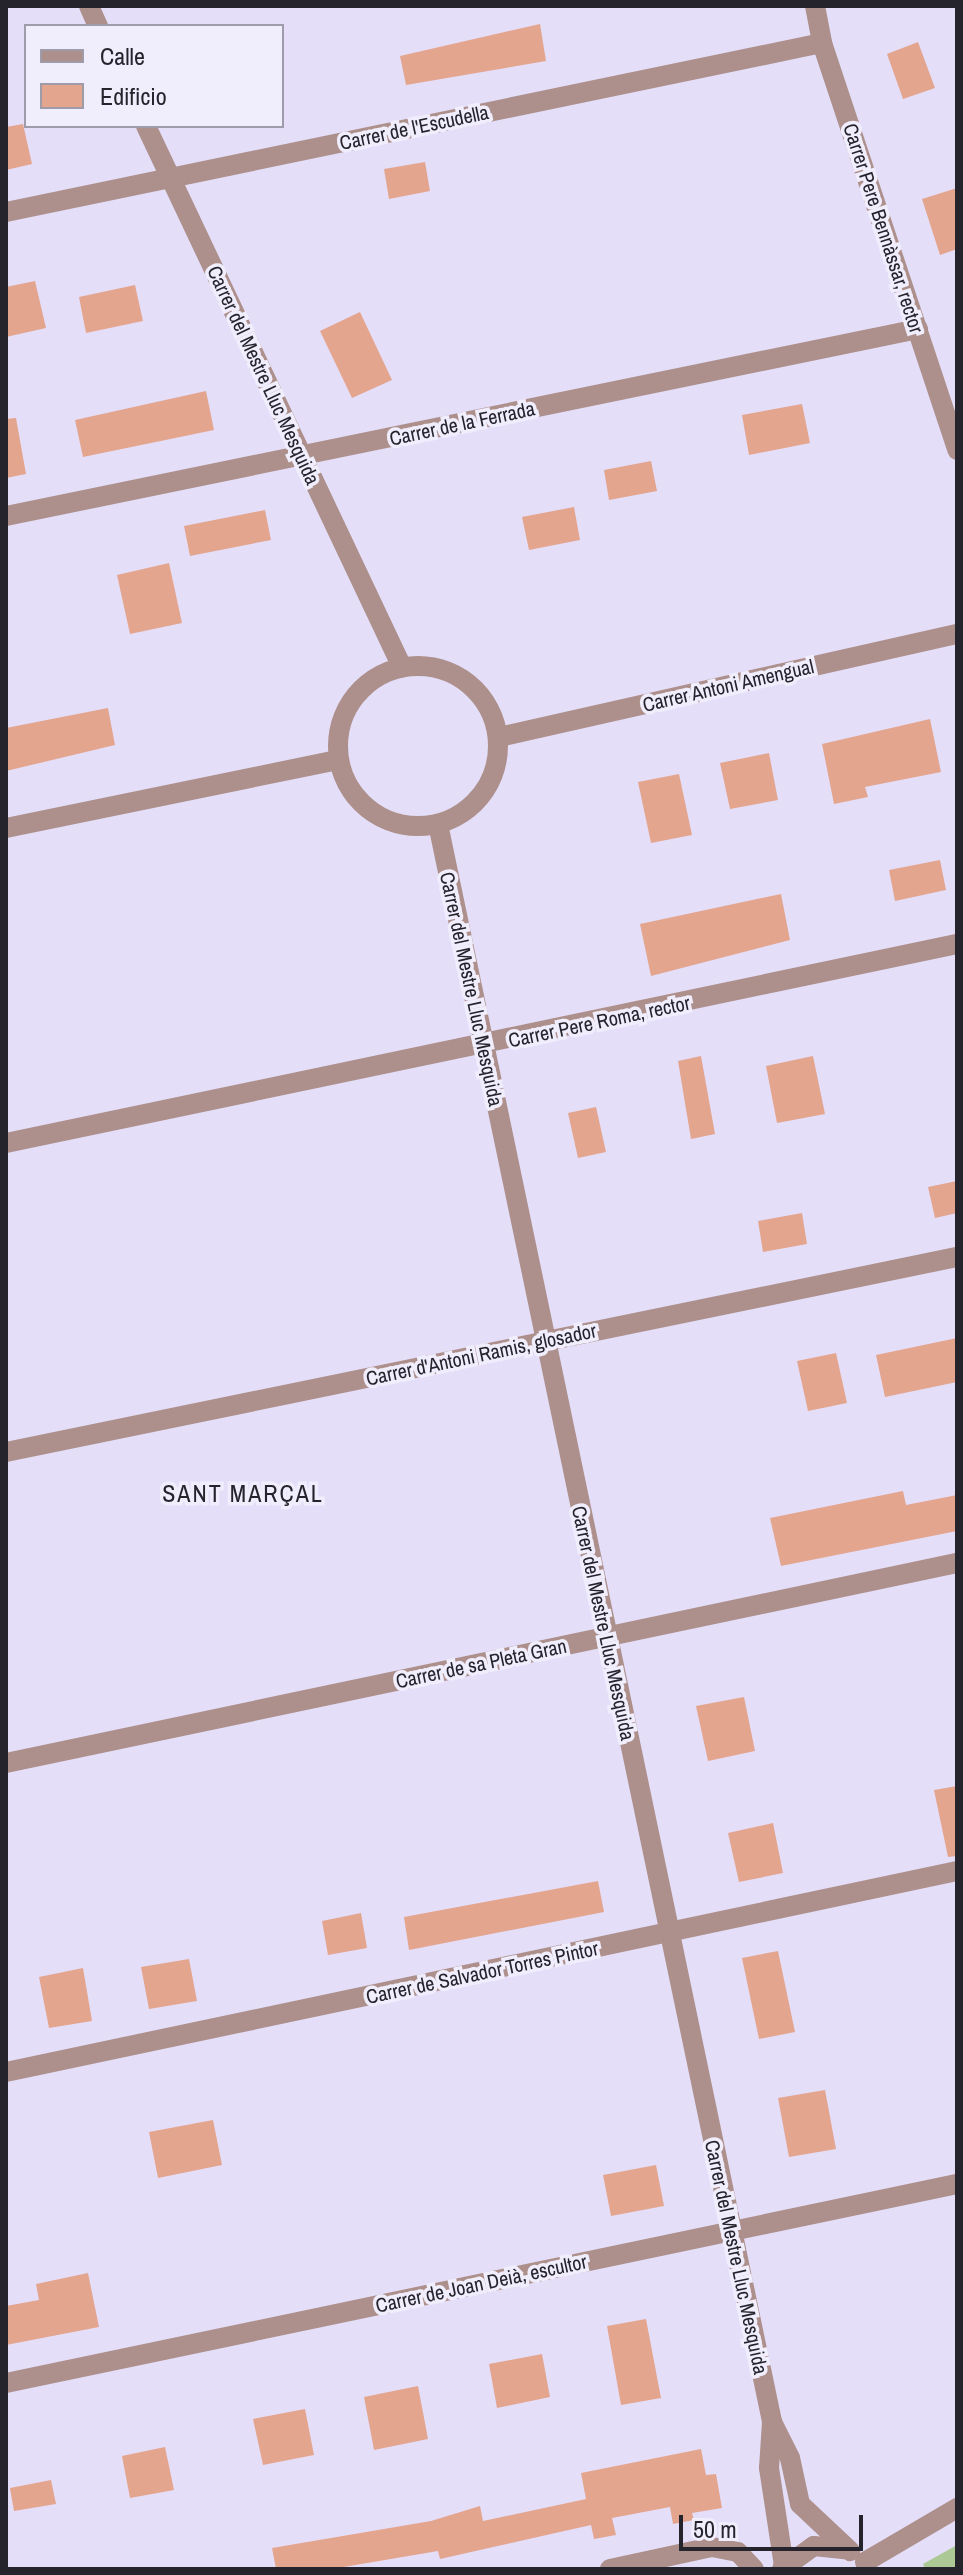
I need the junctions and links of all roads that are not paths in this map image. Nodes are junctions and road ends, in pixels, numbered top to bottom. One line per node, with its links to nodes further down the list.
1 (815, 6): 2 (street, Carrer Pere Bennàssar, rector)
2 (822, 43): 4 (street, Carrer de l'Escudella); 6 (street, Carrer Pere Bennàssar, rector)
3 (147, 128): 4 (street, Carrer del Mestre Lluc Mesquida)
4 (170, 177): 5 (street, Carrer de l'Escudella); 8 (street, Carrer del Mestre Lluc Mesquida)
5 (6, 212)
6 (918, 329): 7 (street, Carrer Pere Bennàssar, rector); 8 (street, Carrer de la Ferrada)
7 (957, 450)
8 (302, 457): 9 (street, Carrer de la Ferrada); 11 (street, Carrer del Mestre Lluc Mesquida)
9 (6, 516)
10 (957, 634): 12 (street, Carrer Antoni Amengual)
11 (402, 667): 12 (street); 13 (street)
12 (499, 737): 14 (street)
13 (338, 760): 14 (street); 15 (street)
14 (438, 824): 17 (street, Carrer del Mestre Lluc Mesquida)
15 (6, 828)
16 (957, 944): 17 (street, Carrer Pere Roma, rector)
17 (484, 1046): 18 (street, Carrer Pere Roma, rector); 20 (street, Carrer del Mestre Lluc Mesquida)
18 (6, 1143)
19 (957, 1257): 20 (street, Carrer d'Antoni Ramis, glosador)
20 (546, 1341): 21 (street, Carrer d'Antoni Ramis, glosador); 23 (street, Carrer del Mestre Lluc Mesquida)
21 (6, 1452)
22 (957, 1563): 23 (street, Carrer de sa Pleta Gran)
23 (607, 1636): 24 (street, Carrer de sa Pleta Gran); 26 (street, Carrer del Mestre Lluc Mesquida)
24 (6, 1763)
25 (957, 1871): 26 (street, Carrer de Salvador Torres Pintor)
26 (669, 1932): 27 (street, Carrer de Salvador Torres Pintor); 29 (street, Carrer del Mestre Lluc Mesquida)
27 (6, 2072)
28 (957, 2184): 29 (street, Carrer de Joan Deià, escultor)
29 (731, 2231): 30 (street, Carrer de Joan Deià, escultor); 31 (street, Carrer del Mestre Lluc Mesquida)
30 (6, 2383)
31 (772, 2422): 33 (street, Carrer del Mestre Lluc Mesquida); 34 (street, Carrer del Mestre Lluc Mesquida)
32 (957, 2508): 33 (street)
33 (862, 2561): 34 (street)
34 (783, 2567)
35 (610, 2569): 36 (street)
36 (754, 2569)

